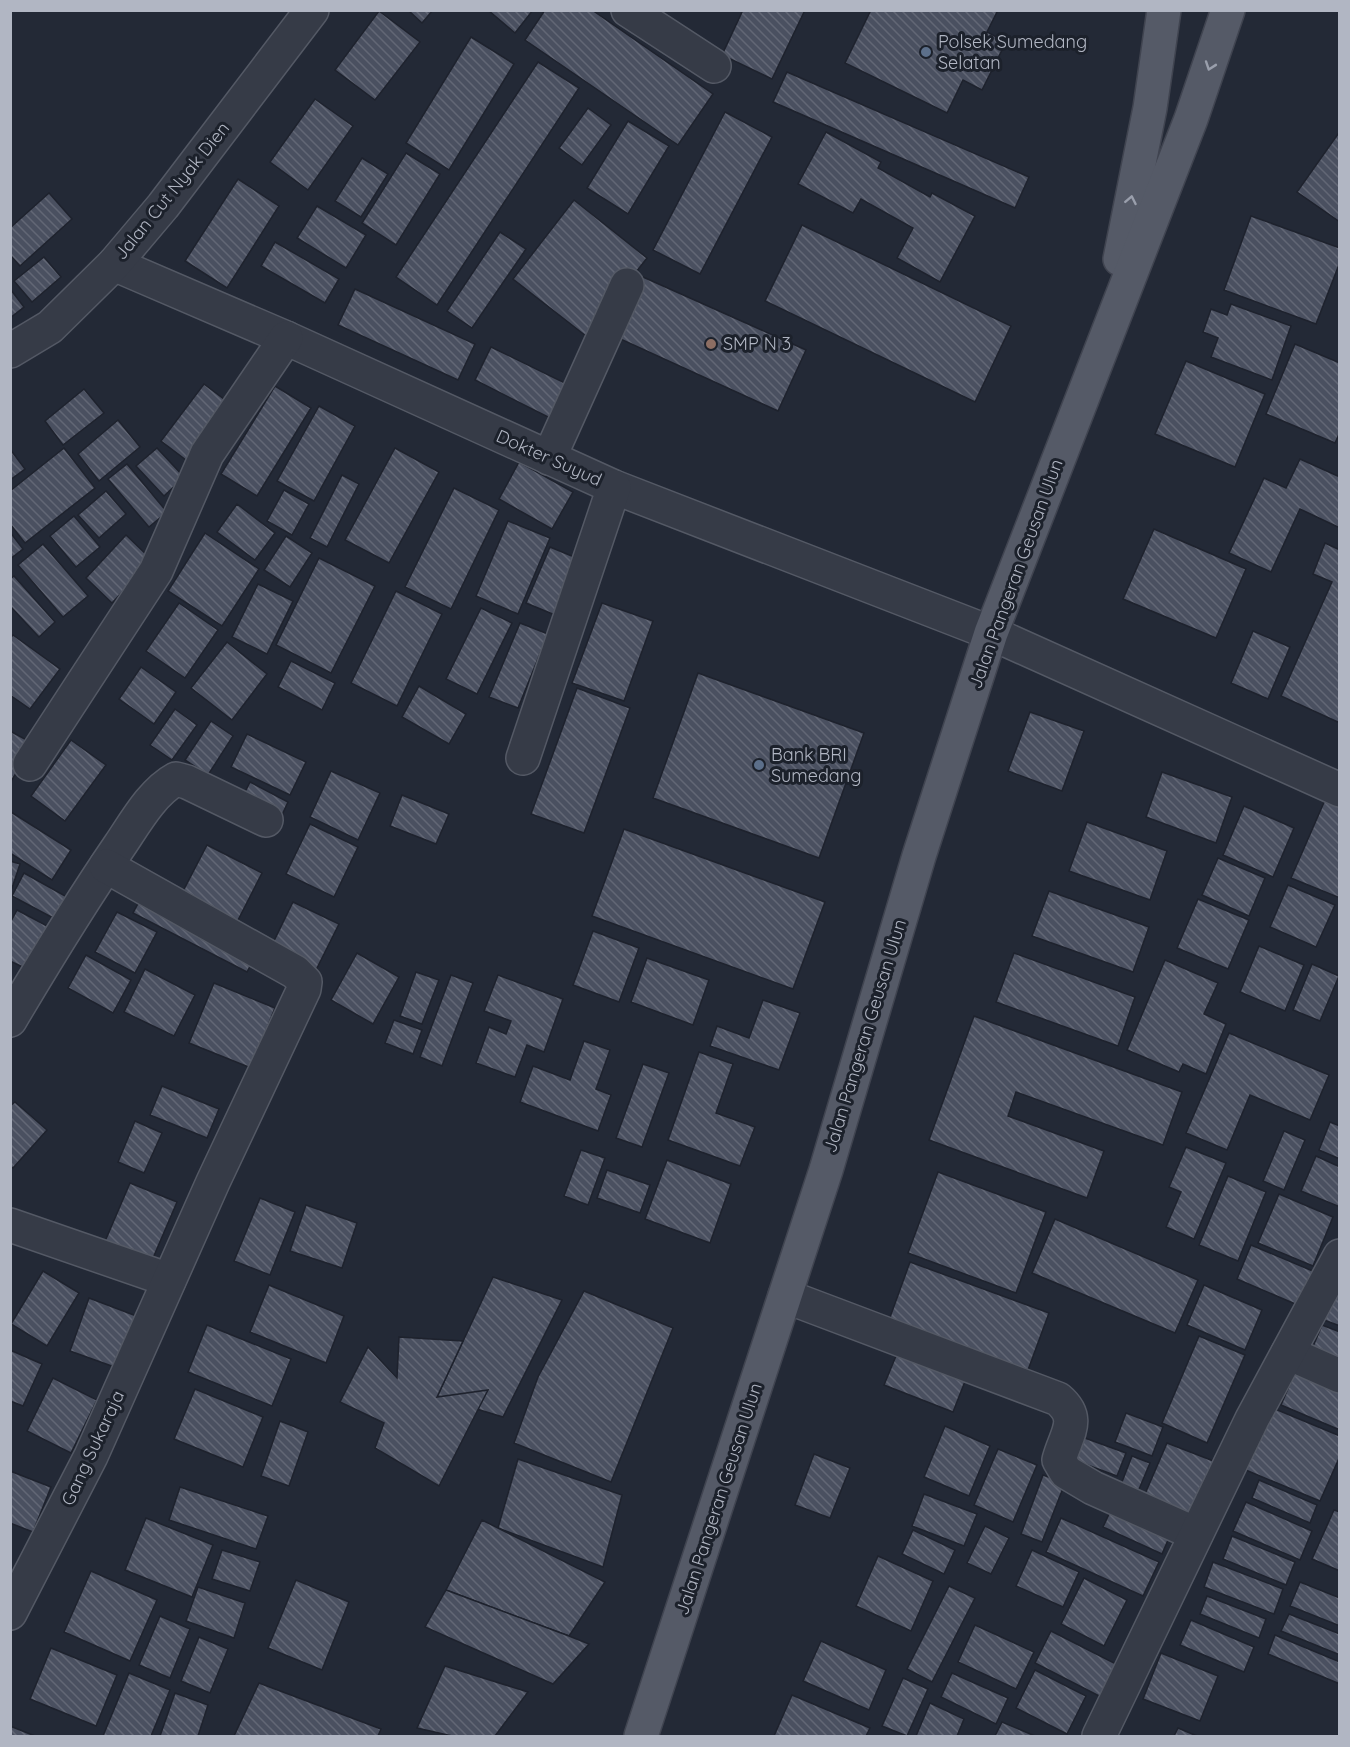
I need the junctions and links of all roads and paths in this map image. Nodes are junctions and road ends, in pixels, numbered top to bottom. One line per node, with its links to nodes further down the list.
1 (312, 10): 6 (street, Jalan Cut Nyak Dien)
2 (628, 10): 5 (street)
3 (1164, 10): 9 (main road, one-way to 3)
4 (1228, 10): 9 (main road, one-way to 9)
5 (714, 66)
6 (114, 264): 8 (street, Dokter Suyud); 10 (street, Jalan Cut Nyak Dien)
7 (627, 285): 11 (street)
8 (286, 338): 11 (street, Dokter Suyud); 15 (street)
9 (1103, 340): 13 (main road, Jalan Pangeran Geusan Ulun)
10 (10, 351)
11 (549, 458): 12 (street, Dokter Suyud)
12 (614, 487): 13 (street, Dokter Suyud); 14 (street)
13 (991, 633): 16 (street, Dokter Suyud); 23 (main road, Jalan Pangeran Geusan Ulun)
14 (523, 758)
15 (30, 764)
16 (1340, 790)
17 (266, 820): 18 (street)
18 (106, 866): 19 (street); 22 (street, Gang Sukaraja)
19 (10, 1020)
20 (10, 1225): 22 (street)
21 (1340, 1256): 24 (street)
22 (169, 1280): 27 (street, Gang Sukaraja)
23 (785, 1296): 26 (street); 28 (main road, Jalan Pangeran Geusan Ulun)
24 (1288, 1353): 25 (street); 26 (street)
25 (1340, 1376)
26 (1196, 1534): 29 (street)
27 (10, 1613)
28 (641, 1737)
29 (1099, 1737)

